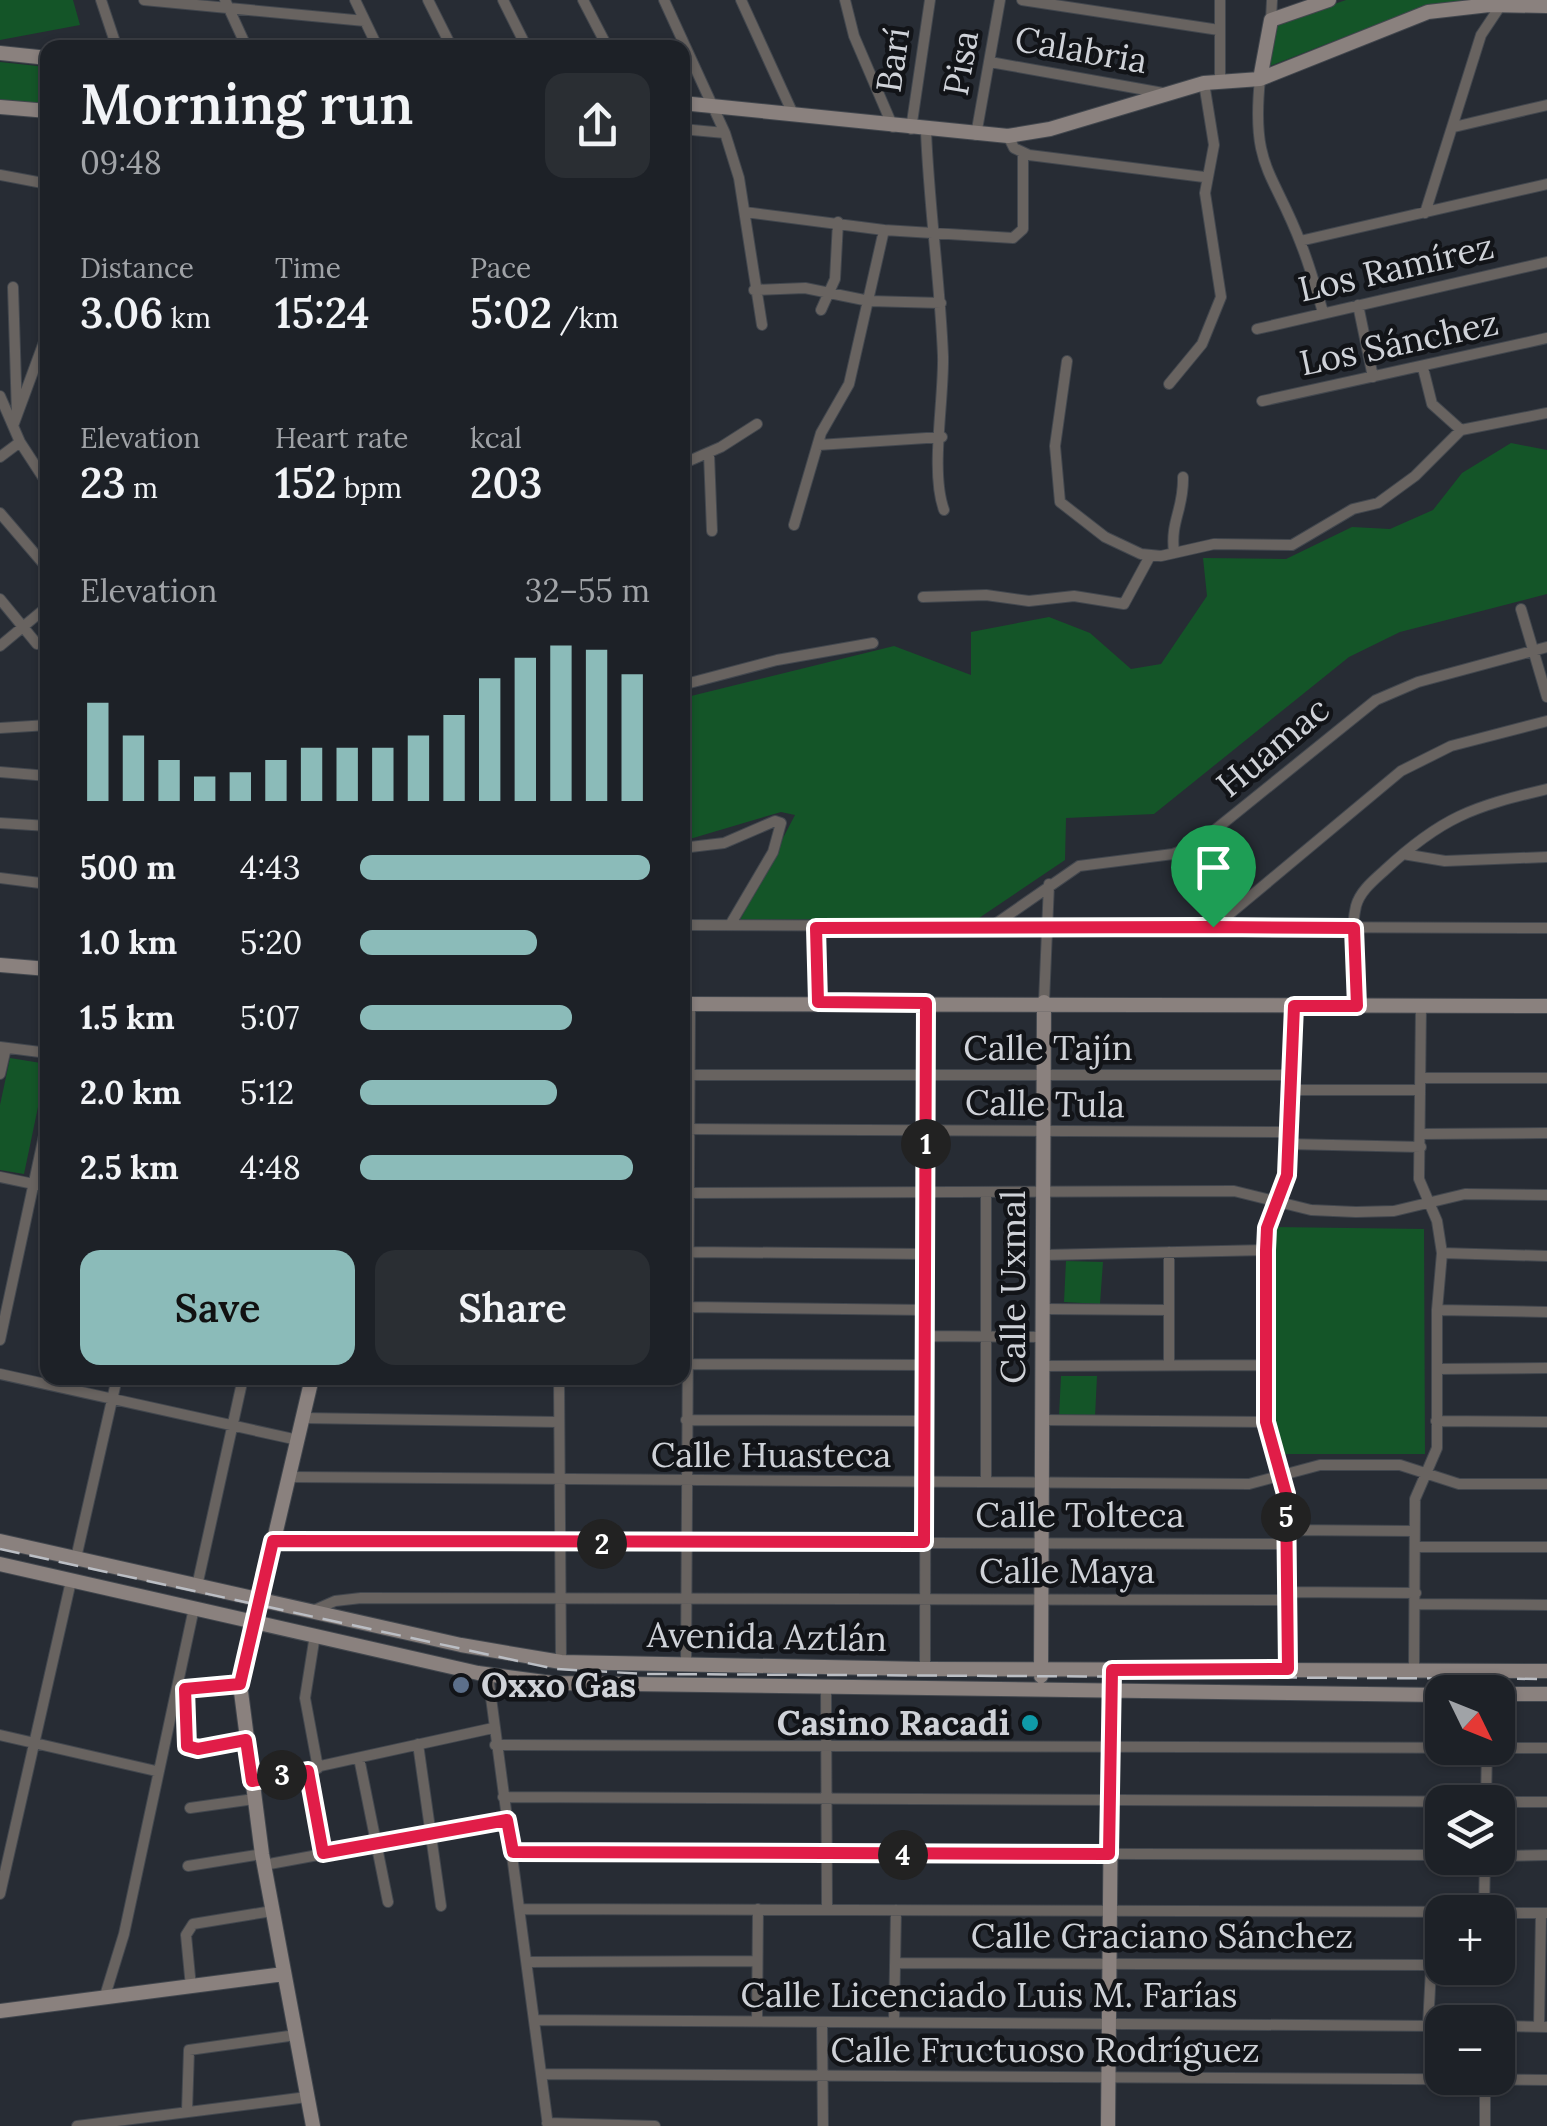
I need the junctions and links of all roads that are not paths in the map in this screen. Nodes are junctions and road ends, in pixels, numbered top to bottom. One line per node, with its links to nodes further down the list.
1 (101, 0): 22 (street)
2 (144, 0): 17 (street)
3 (355, 0): 20 (street)
4 (428, 0): 25 (street)
5 (504, 0): 26 (street)
6 (583, 0): 27 (street)
7 (664, 0): 28 (street)
8 (742, 0): 42 (street)
9 (845, 0): 43 (street)
10 (930, 0): 46 (street, Barí)
11 (1000, 0): 32 (street, Pisa)
12 (1022, 0): 21 (street)
13 (1220, 0): 21 (street)
14 (1272, 0): 19 (street)
15 (1330, 0): 19 (street)
16 (1503, 2): 18 (street); 34 (street); 44 (street)
17 (227, 4): 20 (street); 23 (street)
18 (1547, 6)
19 (1271, 20): 34 (street)
20 (365, 21): 24 (street)
21 (1219, 30): 33 (street)
22 (114, 40)
23 (244, 40)
24 (374, 40)
25 (448, 40)
26 (523, 40)
27 (604, 40)
28 (683, 40)
29 (0, 54): 31 (street)
30 (690, 54): 40 (street)
31 (40, 57)
32 (990, 62): 36 (street, Calabria); 48 (street, Pisa)
33 (1220, 80): 34 (street); 35 (street)
34 (1260, 80): 60 (street)
35 (1204, 82): 36 (street); 52 (street)
36 (1163, 93): 49 (street)
37 (690, 104): 40 (street)
38 (1547, 105): 44 (street)
39 (0, 107): 41 (street)
40 (716, 107): 42 (street); 47 (street)
41 (40, 111)
42 (794, 116): 43 (street)
43 (893, 127): 46 (street)
44 (1454, 127): 56 (street)
45 (690, 130): 47 (street)
46 (919, 130): 48 (street); 59 (street, Barí)
47 (725, 133): 55 (street)
48 (976, 135): 49 (street)
49 (1008, 136): 50 (street)
50 (1023, 153): 52 (street); 59 (street)
51 (0, 175): 53 (street)
52 (1204, 177): 77 (street)
53 (40, 182)
54 (1547, 184): 56 (street)
55 (745, 212): 57 (street); 63 (street)
56 (1425, 213): 60 (street)
57 (838, 222): 58 (street); 64 (street)
58 (884, 230): 59 (street); 65 (street)
59 (931, 230): 66 (street, Barí)
60 (1300, 242): 69 (street)
61 (1547, 262): 67 (street, Los Ramírez)
62 (13, 287): 81 (street)
63 (754, 290): 64 (street); 70 (street)
64 (829, 292): 65 (street); 68 (street)
65 (868, 302): 66 (street); 86 (street)
66 (941, 304): 84 (street, Barí)
67 (1358, 305): 69 (street, Los Ramírez); 76 (street)
68 (821, 310)
69 (1324, 312): 71 (street, Los Ramírez)
70 (762, 326)
71 (1257, 329)
72 (1547, 338): 75 (street, Los Sánchez)
73 (40, 352): 81 (street)
74 (1067, 361): 97 (street)
75 (1423, 368): 76 (street, Los Sánchez); 83 (street)
76 (1373, 377): 79 (street, Los Sánchez)
77 (1169, 384)
78 (0, 396): 81 (street)
79 (1262, 401)
80 (1545, 415): 83 (street)
81 (15, 420): 85 (street)
82 (757, 424): 87 (street)
83 (1461, 430): 96 (street)
84 (942, 437): 86 (street); 92 (street, Barí)
85 (20, 442): 88 (street); 90 (street)
86 (818, 446): 94 (street)
87 (709, 454): 89 (street); 95 (street)
88 (0, 458)
89 (690, 461)
90 (40, 473)
91 (1183, 477): 96 (street)
92 (944, 510)
93 (0, 513): 98 (street)
94 (794, 525)
95 (712, 531)
96 (1174, 552): 97 (street)
97 (1150, 556): 99 (street)
98 (40, 560)
99 (923, 597)
100 (0, 600): 103 (street)
101 (1521, 609): 107 (street)
102 (40, 612): 103 (street)
103 (23, 626): 105 (street); 106 (street)
104 (872, 643): 108 (street)
105 (37, 644)
106 (0, 646)
107 (1541, 648): 109 (street); 123 (street, Huamac)
108 (690, 682)
109 (1547, 697)
110 (1547, 722): 127 (street)
111 (40, 726): 112 (street)
112 (0, 728)
113 (0, 772): 114 (street)
114 (40, 775)
115 (1547, 788): 119 (street)
116 (0, 823): 117 (street)
117 (40, 826)
118 (690, 847): 124 (street)
119 (1402, 854): 120 (street); 129 (street)
120 (1547, 856)
121 (0, 878): 122 (street)
122 (40, 883)
123 (1049, 884): 126 (street, Huamac); 131 (street, Calle Uxmal)
124 (730, 925): 125 (street); 128 (street)
125 (690, 926)
126 (990, 927): 128 (street); 131 (street)
127 (1213, 927): 129 (street); 131 (street)
128 (816, 928): 134 (street)
129 (1354, 928): 130 (street); 139 (street)
130 (1547, 928)
131 (1047, 929): 135 (street, Calle Uxmal)
132 (0, 965): 133 (street)
133 (40, 969)
134 (818, 1002): 136 (street); 137 (street)
135 (1044, 1002): 136 (street); 138 (street); 147 (street, Calle Uxmal)
136 (926, 1003): 146 (street)
137 (690, 1004)
138 (1294, 1006): 139 (street); 148 (street)
139 (1357, 1006): 140 (street)
140 (1421, 1006): 141 (street); 150 (street)
141 (1547, 1006)
142 (3, 1048): 143 (street); 144 (street)
143 (40, 1052)
144 (0, 1074)
145 (690, 1075): 146 (street, Calle Tajín)
146 (926, 1075): 147 (street, Calle Tajín); 153 (street)
147 (1044, 1075): 148 (street, Calle Tajín); 154 (street, Calle Uxmal)
148 (1293, 1076): 151 (street)
149 (1547, 1078): 150 (street)
150 (1420, 1084): 151 (street); 155 (street)
151 (1292, 1090): 157 (street)
152 (690, 1129): 153 (street, Calle Tula)
153 (926, 1130): 154 (street, Calle Tula); 164 (street)
154 (1043, 1132): 157 (street, Calle Tula); 166 (street, Calle Uxmal)
155 (1420, 1134): 156 (street); 158 (street)
156 (1547, 1134)
157 (1288, 1138): 158 (street, Calle Tula); 169 (street)
158 (1421, 1148): 168 (street)
159 (40, 1155): 161 (street)
160 (0, 1177): 161 (street)
161 (34, 1184): 162 (street); 186 (street)
162 (40, 1185)
163 (690, 1192): 164 (street)
164 (927, 1192): 165 (street); 173 (street)
165 (986, 1194): 166 (street); 184 (street)
166 (1044, 1194): 169 (street); 175 (street, Calle Uxmal)
167 (1547, 1194): 168 (street)
168 (1427, 1202): 169 (street); 174 (street)
169 (1280, 1203): 170 (street)
170 (1266, 1250): 172 (street); 189 (street)
171 (690, 1252): 173 (street)
172 (1169, 1252): 175 (street); 180 (street)
173 (927, 1254): 179 (street)
174 (1442, 1254): 176 (street); 181 (street)
175 (1044, 1255): 178 (street, Calle Uxmal)
176 (1547, 1256)
177 (690, 1307): 179 (street)
178 (1044, 1308): 180 (street); 185 (street, Calle Uxmal)
179 (926, 1310): 183 (street)
180 (1168, 1310): 188 (street)
181 (1437, 1310): 182 (street); 193 (street)
182 (1547, 1312)
183 (926, 1336): 184 (street); 190 (street)
184 (985, 1336): 185 (street); 216 (street)
185 (1043, 1338): 191 (street, Calle Uxmal)
186 (0, 1340)
187 (690, 1364): 190 (street)
188 (1168, 1365): 189 (street); 191 (street)
189 (1267, 1365): 209 (street)
190 (926, 1366): 206 (street)
191 (1043, 1366): 205 (street, Calle Uxmal)
192 (1547, 1368): 193 (street)
193 (1437, 1369): 207 (street)
194 (0, 1374): 195 (street)
195 (40, 1383)
196 (51, 1385): 202 (street)
197 (115, 1385): 202 (street)
198 (241, 1385): 211 (street)
199 (310, 1385): 203 (street)
200 (559, 1385): 208 (street)
201 (687, 1385): 204 (street)
202 (112, 1398): 211 (street); 233 (street)
203 (303, 1418): 208 (street); 212 (street)
204 (686, 1420): 206 (street); 220 (street)
205 (1043, 1420): 209 (street); 217 (street, Calle Uxmal)
206 (927, 1421): 219 (street)
207 (1436, 1421): 210 (street); 214 (street)
208 (558, 1422): 218 (street)
209 (1266, 1422): 213 (street)
210 (1547, 1422)
211 (232, 1426): 212 (street); 236 (street)
212 (298, 1440): 215 (street)
213 (1280, 1475): 214 (street, Calle Huasteca); 217 (street, Calle Huasteca); 222 (street)
214 (1426, 1475): 221 (street, Calle Huasteca); 223 (street)
215 (289, 1477): 218 (street, Calle Huasteca); 225 (street)
216 (986, 1480): 217 (street, Calle Huasteca); 219 (street, Calle Huasteca)
217 (1042, 1480): 227 (street, Calle Uxmal)
218 (560, 1482): 220 (street, Calle Huasteca); 228 (street)
219 (925, 1482): 220 (street, Calle Huasteca); 226 (street)
220 (686, 1483): 229 (street)
221 (1547, 1484)
222 (1286, 1530): 223 (street); 230 (street)
223 (1414, 1531): 231 (street)
224 (0, 1541): 233 (street, Avenida Aztlán)
225 (273, 1541): 228 (street, Calle Tolteca); 242 (street)
226 (924, 1542): 227 (street, Calle Tolteca); 229 (street, Calle Tolteca); 239 (street)
227 (1042, 1542): 230 (street, Calle Tolteca); 240 (street, Calle Uxmal)
228 (559, 1544): 229 (street, Calle Tolteca); 238 (street)
229 (686, 1544): 243 (street)
230 (1286, 1544): 237 (street)
231 (1415, 1546): 232 (street); 241 (street)
232 (1547, 1547)
233 (76, 1558): 236 (street, Avenida Aztlán)
234 (0, 1564): 235 (street, Avenida Aztlán)
235 (71, 1581): 245 (street, Avenida Aztlán); 269 (street)
236 (197, 1586): 242 (street, Avenida Aztlán)
237 (1286, 1596): 240 (street, Calle Maya); 241 (street, Calle Maya); 252 (street)
238 (560, 1598): 243 (street, Calle Maya); 246 (street, Calle Maya); 249 (street)
239 (924, 1598): 240 (street, Calle Maya); 243 (street, Calle Maya); 251 (street)
240 (1042, 1598): 254 (street, Calle Uxmal)
241 (1416, 1598): 244 (street, Calle Maya); 253 (street)
242 (258, 1600): 246 (street, Avenida Aztlán); 247 (street)
243 (686, 1600): 250 (street)
244 (1547, 1605)
245 (194, 1608): 247 (street, Avenida Aztlán); 261 (street)
246 (310, 1612): 249 (street, Avenida Aztlán)
247 (252, 1622): 248 (street, Avenida Aztlán); 258 (street)
248 (315, 1634): 257 (street, Avenida Aztlán); 278 (street)
249 (561, 1662): 250 (street, Avenida Aztlán)
250 (686, 1666): 251 (street, Avenida Aztlán)
251 (925, 1669): 254 (street, Avenida Aztlán)
252 (1288, 1669): 253 (street, Avenida Aztlán); 255 (street, Avenida Aztlán)
253 (1414, 1669): 256 (street, Avenida Aztlán)
254 (1041, 1670): 255 (street, Avenida Aztlán); 260 (street, Calle Uxmal)
255 (1112, 1670): 262 (street)
256 (1547, 1671)
257 (488, 1675): 259 (street, Avenida Aztlán); 266 (street)
258 (240, 1684): 261 (street); 268 (street)
259 (826, 1688): 260 (street, Avenida Aztlán); 272 (street)
260 (1042, 1689): 262 (street, Avenida Aztlán)
261 (180, 1690): 268 (street); 279 (street)
262 (1112, 1690): 263 (street, Avenida Aztlán); 273 (street)
263 (1425, 1694)
264 (1515, 1694): 265 (street)
265 (1547, 1694)
266 (493, 1728): 270 (street); 271 (street)
267 (0, 1735): 269 (street)
268 (246, 1740): 280 (street)
269 (33, 1742): 279 (street); 301 (street)
270 (418, 1744): 277 (street); 290 (street)
271 (495, 1744): 272 (street); 281 (street)
272 (826, 1745): 273 (street); 284 (street)
273 (1110, 1745): 274 (street); 283 (street)
274 (1425, 1748)
275 (1515, 1748): 276 (street)
276 (1547, 1748)
277 (359, 1758): 278 (street); 291 (street)
278 (313, 1770): 280 (street); 293 (street)
279 (156, 1772): 322 (street)
280 (252, 1781): 282 (street)
281 (503, 1797): 284 (street); 289 (street)
282 (254, 1799): 288 (street); 299 (street)
283 (1110, 1800): 284 (street); 285 (street); 294 (street)
284 (825, 1801): 295 (street)
285 (1425, 1802)
286 (1515, 1802): 287 (street)
287 (1547, 1802)
288 (190, 1808)
289 (507, 1820): 290 (street); 292 (street)
290 (431, 1835): 291 (street); 304 (street)
291 (378, 1844): 293 (street); 303 (street)
292 (513, 1852): 295 (street); 305 (street)
293 (323, 1853): 299 (street)
294 (1109, 1854): 295 (street); 297 (street); 307 (street)
295 (826, 1855): 308 (street)
296 (1547, 1855): 298 (street)
297 (1425, 1856)
298 (1515, 1856)
299 (263, 1860): 300 (street); 310 (street)
300 (188, 1866)
301 (2, 1872): 302 (street)
302 (0, 1894)
303 (388, 1902)
304 (441, 1906)
305 (520, 1908): 306 (street); 315 (street)
306 (758, 1909): 308 (street); 314 (street)
307 (1110, 1909): 309 (street); 311 (street); 317 (street)
308 (827, 1910): 309 (street)
309 (896, 1910): 316 (street)
310 (272, 1912): 320 (street); 321 (street)
311 (1425, 1912)
312 (1515, 1912): 313 (street)
313 (1544, 1913): 319 (street)
314 (757, 1961): 315 (street); 325 (street)
315 (528, 1962): 324 (street)
316 (894, 1963): 317 (street, Calle Graciano Sánchez); 326 (street)
317 (1109, 1964): 318 (street, Calle Graciano Sánchez); 328 (street)
318 (1425, 1965)
319 (1544, 1965): 331 (street)
320 (284, 1974): 321 (street); 332 (street)
321 (191, 1987): 322 (street)
322 (104, 2000): 323 (street)
323 (0, 2011)
324 (536, 2020): 325 (street, Calle Licenciado Luis M. Farías); 333 (street)
325 (757, 2021): 327 (street, Calle Licenciado Luis M. Farías)
326 (894, 2021): 327 (street, Calle Licenciado Luis M. Farías); 328 (street, Calle Licenciado Luis M. Farías)
327 (822, 2022): 334 (street)
328 (1109, 2022): 329 (street, Calle Licenciado Luis M. Farías); 335 (street)
329 (1425, 2026)
330 (1515, 2026): 331 (street)
331 (1543, 2027)
332 (296, 2035): 340 (street); 341 (street)
333 (542, 2074): 334 (street, Calle Fructuoso Rodríguez); 342 (street)
334 (823, 2077): 335 (street, Calle Fructuoso Rodríguez); 346 (street)
335 (1109, 2078): 336 (street, Calle Fructuoso Rodríguez); 347 (street)
336 (1425, 2078)
337 (1515, 2079): 338 (street, Calle Fructuoso Rodríguez)
338 (1547, 2080)
339 (1485, 2095): 348 (street)
340 (308, 2097): 341 (street); 344 (street)
341 (187, 2111): 343 (street)
342 (548, 2125): 345 (street)
343 (77, 2126)
344 (312, 2126)
345 (655, 2126)
346 (823, 2126)
347 (1108, 2126)
348 (1486, 2126)

